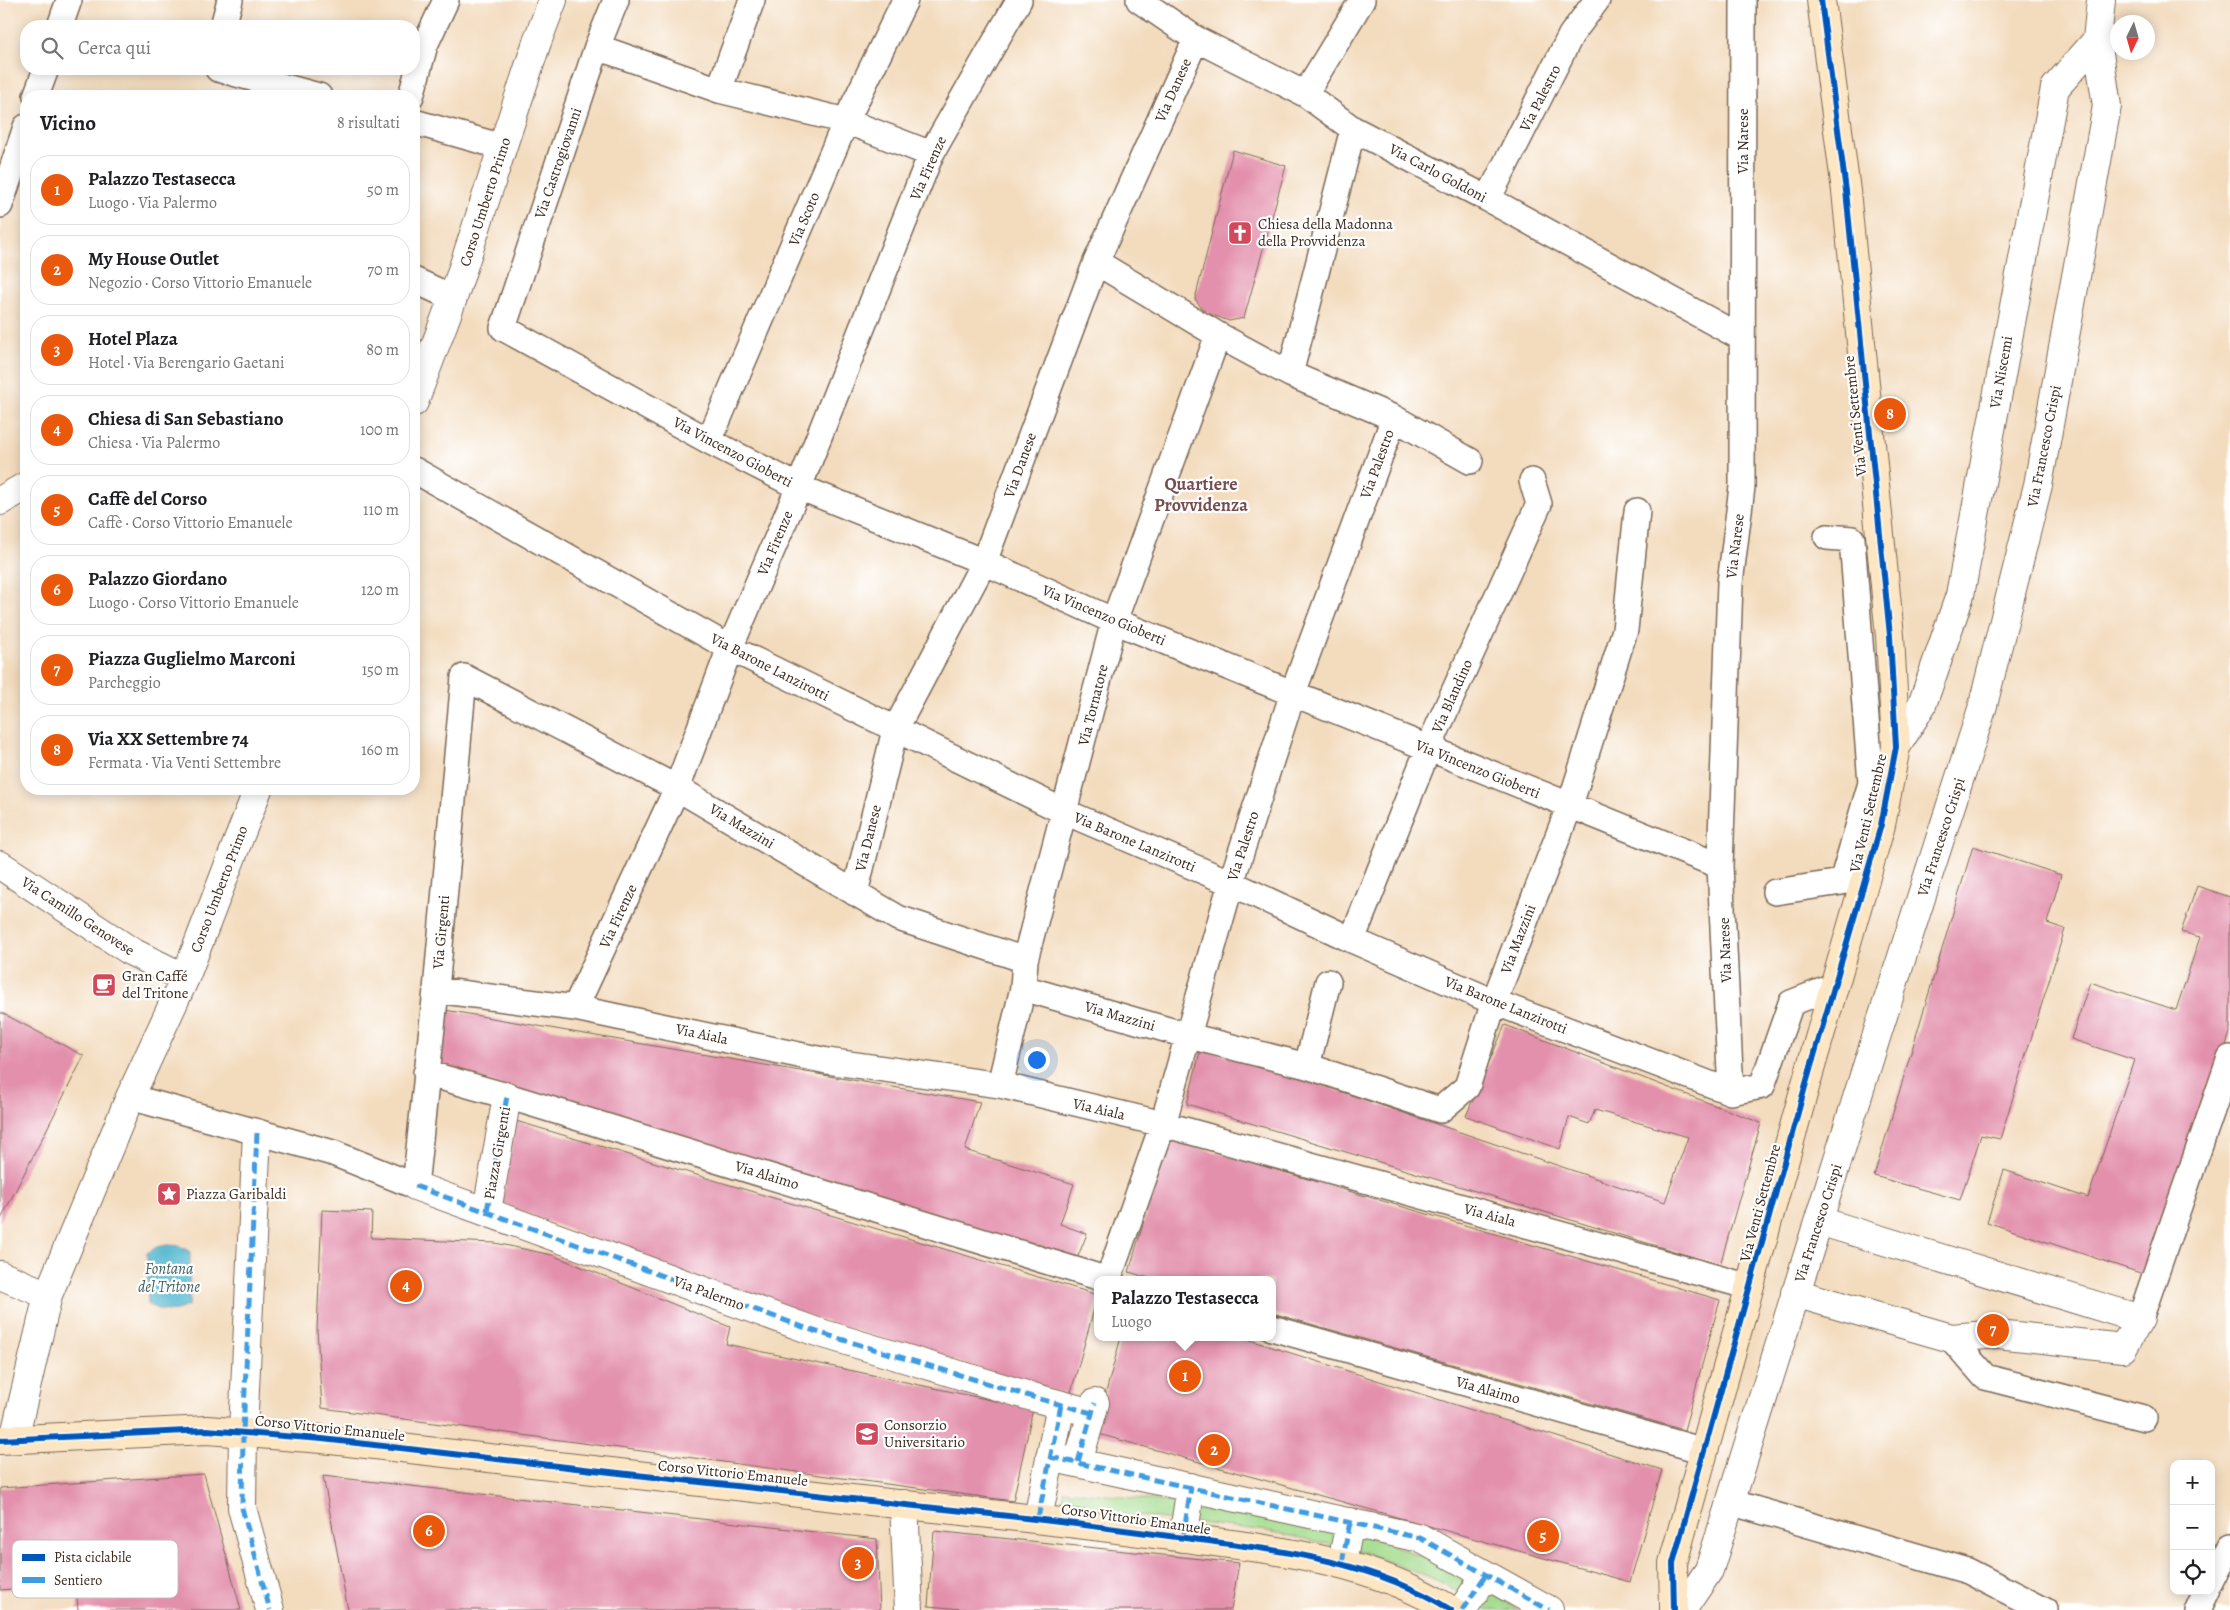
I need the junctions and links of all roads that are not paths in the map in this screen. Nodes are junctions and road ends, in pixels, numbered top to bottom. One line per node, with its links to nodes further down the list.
1 (69, 0): 15 (lane)
2 (230, 0): 16 (lane)
3 (446, 0): 20 (lane)
4 (553, 0): 33 (street, Corso Umberto Primo)
5 (616, 0): 19 (lane, Via Castrogiovanni)
6 (752, 0): 27 (lane)
7 (905, 0): 29 (lane, Via Scoto)
8 (1019, 0): 34 (lane, Via Firenze)
9 (1139, 0): 17 (lane, Via Carlo Goldoni)
10 (1362, 0): 28 (lane)
11 (1597, 0): 35 (lane, Via Palestro)
12 (1743, 0): 42 (lane, Via Narese)
13 (1821, 0): 61 (street, Via Venti Settembre)
14 (2101, 0): 18 (street)
15 (62, 20)
16 (225, 20)
17 (1196, 39): 28 (lane, Via Carlo Goldoni); 37 (lane, Via Danese)
18 (2097, 40): 61 (street, Via Niscemi); 93 (street, Via Francesco Crispi)
19 (597, 47): 27 (lane); 40 (lane, Via Castrogiovanni)
20 (420, 63)
21 (44, 75): 24 (lane)
22 (240, 75): 25 (lane)
23 (417, 75): 26 (lane)
24 (38, 90)
25 (297, 90)
26 (413, 90)
27 (720, 90): 29 (lane)
28 (1305, 94): 31 (lane, Via Carlo Goldoni)
29 (846, 120): 34 (lane); 46 (lane, Via Scoto)
30 (420, 124): 33 (lane)
31 (1353, 129): 35 (lane, Via Carlo Goldoni); 43 (lane)
32 (20, 145): 36 (lane)
33 (503, 147): 39 (street, Corso Umberto Primo)
34 (931, 154): 50 (lane, Via Firenze)
35 (1488, 199): 42 (lane, Via Carlo Goldoni)
36 (0, 205)
37 (1096, 262): 41 (lane); 55 (lane, Via Danese)
38 (420, 283): 39 (lane)
39 (453, 298): 44 (street, Corso Umberto Primo)
40 (503, 328): 46 (lane, Via Vincenzo Gioberti)
41 (1218, 335): 43 (lane); 56 (lane, Via Tornatore)
42 (1742, 338): 68 (lane, Via Narese)
43 (1290, 374): 45 (lane)
44 (420, 386)
45 (1394, 418): 47 (lane); 59 (lane, Via Palestro)
46 (709, 441): 50 (lane, Via Vincenzo Gioberti)
47 (1470, 461)
48 (420, 473): 57 (lane, Via Barone Lanzirotti)
49 (1532, 481): 62 (lane, Via Blandino)
50 (799, 487): 55 (lane, Via Vincenzo Gioberti); 57 (lane, Via Firenze)
51 (20, 489): 52 (street)
52 (0, 500)
53 (1637, 512): 65 (lane, Via Mazzini)
54 (1827, 537): 70 (lane)
55 (984, 562): 56 (lane, Via Vincenzo Gioberti); 60 (lane, Via Danese)
56 (1114, 621): 59 (lane, Via Vincenzo Gioberti); 66 (lane, Via Tornatore)
57 (730, 648): 60 (lane, Via Barone Lanzirotti); 63 (lane, Via Firenze)
58 (464, 678): 63 (lane, Via Mazzini); 78 (lane, Via Girgenti)
59 (1293, 693): 62 (lane, Via Vincenzo Gioberti); 69 (lane, Via Palestro)
60 (895, 730): 66 (lane, Via Barone Lanzirotti); 71 (lane, Via Danese)
61 (1896, 747): 76 (street, Via Venti Settembre)
62 (1428, 750): 65 (lane, Via Vincenzo Gioberti); 72 (lane, Via Blandino)
63 (677, 788): 71 (lane, Via Mazzini); 80 (lane, Via Firenze)
64 (256, 795): 74 (street, Corso Umberto Primo)
65 (1570, 805): 68 (lane, Via Vincenzo Gioberti); 79 (lane, Via Mazzini)
66 (1065, 812): 69 (lane, Via Barone Lanzirotti); 73 (lane, Via Tornatore)
67 (0, 865): 74 (street, Via Camillo Genovese)
68 (1720, 866): 86 (lane, Via Narese)
69 (1231, 883): 72 (lane, Via Barone Lanzirotti); 81 (lane, Via Palestro)
70 (1775, 892)
71 (855, 893): 73 (lane, Via Mazzini)
72 (1352, 940): 79 (lane, Via Barone Lanzirotti)
73 (1025, 960): 77 (lane, Via Tornatore)
74 (185, 978): 88 (street, Corso Umberto Primo)
75 (1328, 982): 83 (lane)
76 (1835, 986): 86 (lane); 97 (street, Via Venti Settembre)
77 (1023, 988): 81 (lane, Via Mazzini); 85 (lane, Via Tornatore)
78 (436, 990): 80 (lane, Via Aiala); 84 (lane, Via Girgenti)
79 (1494, 1002): 83 (lane, Via Mazzini); 86 (lane, Via Barone Lanzirotti)
80 (575, 1008): 85 (lane, Via Aiala)
81 (1189, 1036): 83 (lane, Via Mazzini); 89 (lane, Via Palestro)
82 (2230, 1058): 100 (lane)
83 (1307, 1066)
84 (426, 1073): 87 (lane, Via Alaimo); 91 (lane, Via Girgenti)
85 (1000, 1085): 89 (lane, Via Aiala)
86 (1731, 1092)
87 (507, 1096): 92 (street, Piazza Girgenti); 95 (lane, Via Alaimo)
88 (130, 1097): 90 (lane); 99 (street)
89 (1163, 1124): 96 (lane, Via Palestro); 97 (lane, Via Aiala)
90 (257, 1133): 91 (lane, Via Palermo); 105 (street)
91 (415, 1186): 92 (street, Via Palermo)
92 (487, 1211): 103 (street, Via Palermo)
93 (1819, 1222): 98 (street, Via Francesco Crispi); 100 (street)
94 (0, 1274): 99 (street)
95 (1095, 1276)
96 (1109, 1276)
97 (1750, 1286): 107 (street, Via Venti Settembre)
98 (1795, 1293): 102 (street); 111 (street, Via Francesco Crispi)
99 (48, 1295): 106 (street)
100 (2140, 1319): 102 (street)
101 (1276, 1329): 107 (lane, Via Alaimo)
102 (1951, 1338): 104 (lane)
103 (1061, 1405): 108 (street); 109 (street, Via Palermo)
104 (2144, 1418)
105 (243, 1432): 106 (street, Corso Vittorio Emanuele); 112 (street, Corso Vittorio Emanuele); 122 (street)
106 (7, 1440)
107 (1704, 1451): 125 (street, Via Venti Settembre)
108 (1050, 1457): 109 (street); 113 (street)
109 (1078, 1462): 110 (street)
110 (1191, 1487): 114 (street); 115 (street)
111 (1730, 1502): 126 (street, Via Francesco Crispi); 127 (lane)
112 (904, 1504): 113 (street, Corso Vittorio Emanuele); 123 (street)
113 (1038, 1518): 115 (street, Corso Vittorio Emanuele)
114 (1350, 1522): 117 (street); 118 (street)
115 (1183, 1538): 117 (street, Corso Vittorio Emanuele)
116 (2230, 1545): 119 (lane)
117 (1342, 1563): 121 (street, Corso Vittorio Emanuele)
118 (1486, 1575): 121 (street); 124 (street)
119 (2215, 1576)
120 (2206, 1595): 128 (lane)
121 (1448, 1609)
122 (270, 1610)
123 (909, 1610)
124 (1549, 1610)
125 (1674, 1610)
126 (1682, 1610)
127 (2044, 1610)
128 (2198, 1610)

